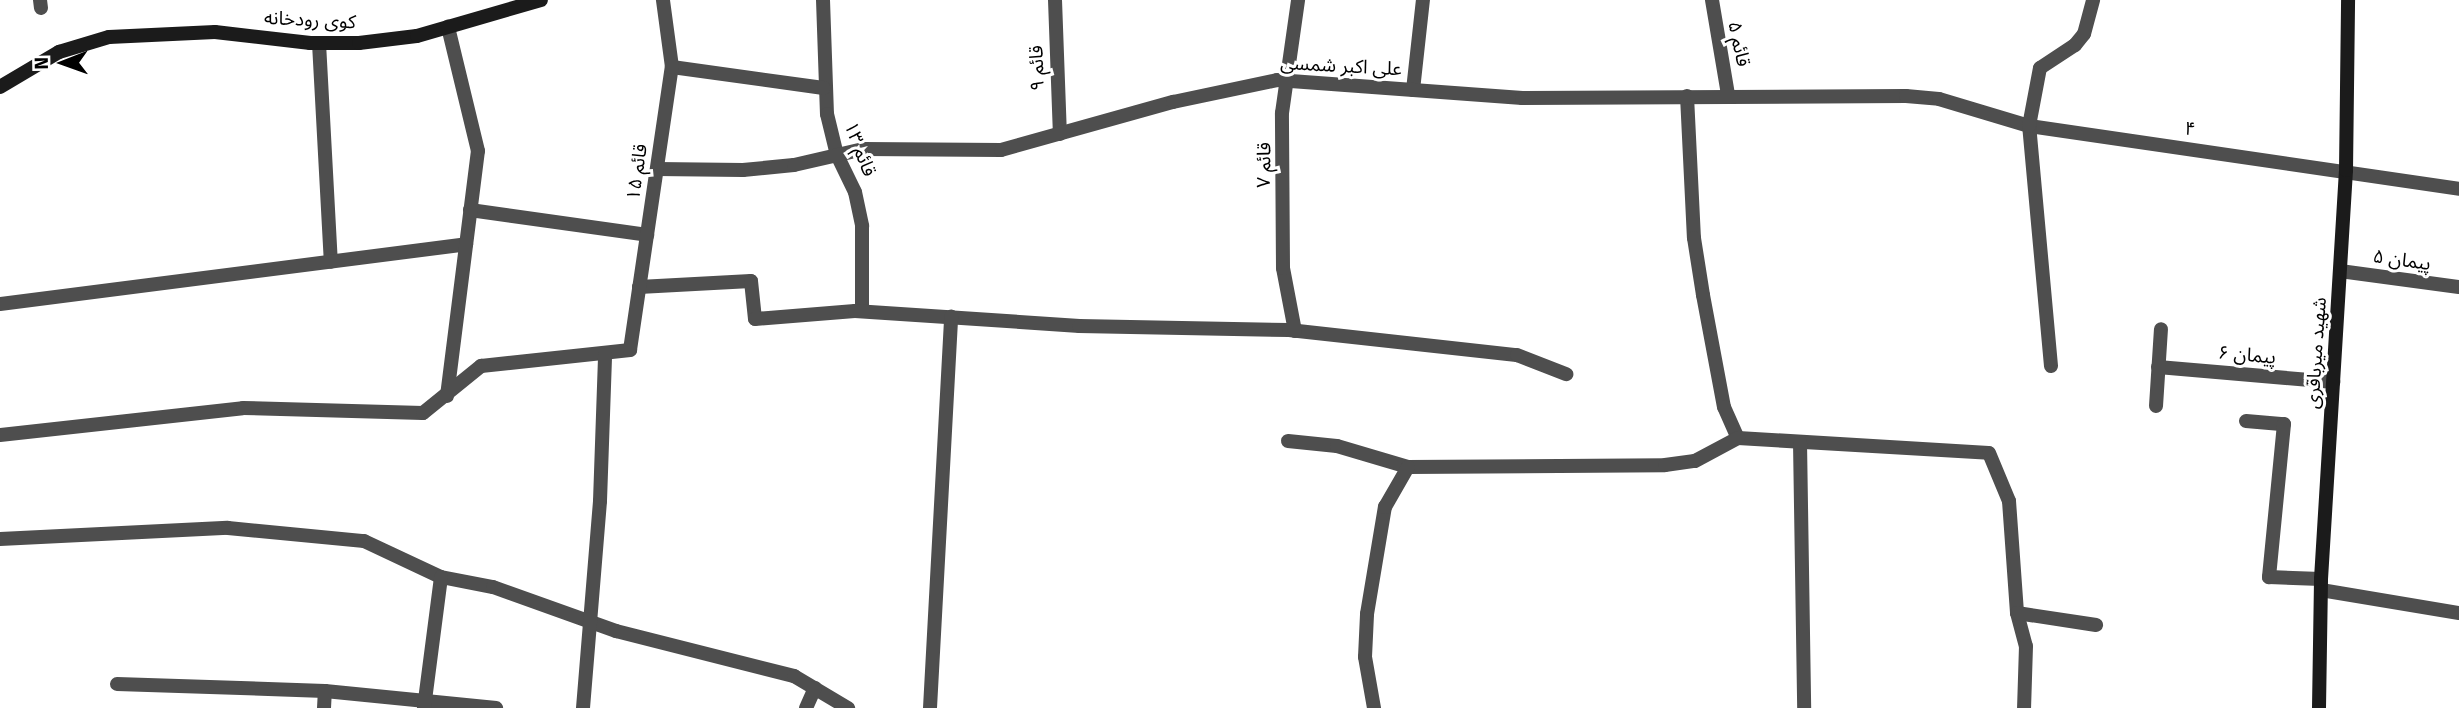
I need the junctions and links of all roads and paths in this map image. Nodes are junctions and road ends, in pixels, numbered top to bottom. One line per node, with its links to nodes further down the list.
1 (541, 0): 10 (main road, کوی رودخانه)
2 (663, 0): 12 (street, قائم ۱۵)
3 (823, 0): 15 (street, قائم ۱۳)
4 (1055, 0): 20 (street, قائم ۹)
5 (1298, 0): 13 (street, قائم ۷)
6 (1423, 0): 16 (street)
7 (1712, 0): 17 (street, قائم ۵)
8 (2093, 0): 19 (street)
9 (2348, 0): 23 (main road, شهید میرباقری)
10 (448, 27): 11 (main road, کوی رودخانه); 25 (street)
11 (319, 43): 14 (main road, کوی رودخانه); 28 (street)
12 (672, 67): 15 (street); 22 (street, قائم ۱۵)
13 (1285, 80): 16 (street, علی اکبر شمسی); 20 (street, علی اکبر شمسی); 36 (street, قائم ۷)
14 (0, 87)
15 (824, 88): 21 (street, قائم ۱۳)
16 (1413, 90): 18 (street, علی اکبر شمسی)
17 (1728, 95): 18 (street, علی اکبر شمسی); 19 (street, علی اکبر شمسی)
18 (1687, 96): 46 (street)
19 (2029, 126): 23 (street, ۴); 38 (street)
20 (1060, 134): 21 (street, علی اکبر شمسی)
21 (837, 155): 22 (street, علی اکبر شمسی); 33 (street, قائم ۱۳)
22 (657, 169): 26 (street, قائم ۱۵)
23 (2346, 170): 24 (street, ۴); 29 (main road, شهید میرباقری)
24 (2459, 189)
25 (470, 210): 26 (street); 27 (street)
26 (647, 235): 30 (street, قائم ۱۵)
27 (466, 244): 28 (street); 42 (street)
28 (331, 261): 32 (street)
29 (2340, 271): 31 (street, پیمان ۵); 41 (main road, شهید میرباقری)
30 (639, 287): 33 (street); 37 (street, قائم ۱۵)
31 (2459, 287)
32 (0, 304)
33 (862, 311): 34 (street)
34 (951, 317): 36 (street); 66 (street)
35 (2161, 329): 39 (street)
36 (1295, 331): 40 (street)
37 (605, 355): 42 (street); 55 (street)
38 (2051, 366)
39 (2158, 367): 41 (street, پیمان ۶); 43 (street)
40 (1566, 374)
41 (2333, 382): 52 (main road, شهید میرباقری)
42 (447, 397): 45 (street)
43 (2156, 405)
44 (2246, 421): 52 (street)
45 (0, 435)
46 (1738, 438): 48 (street); 49 (street)
47 (1288, 441): 49 (street)
48 (1800, 442): 53 (street); 68 (street)
49 (1408, 467): 67 (street)
50 (0, 538): 51 (street)
51 (440, 577): 55 (street); 60 (street)
52 (2321, 584): 54 (street); 70 (main road, شهید میرباقری)
53 (2017, 613): 56 (street); 69 (street)
54 (2459, 613)
55 (588, 620): 58 (street); 63 (street)
56 (2096, 625)
57 (117, 684): 59 (street)
58 (815, 688): 64 (street); 65 (street)
59 (325, 691): 60 (street); 61 (street)
60 (425, 705): 62 (street)
61 (324, 708)
62 (496, 708)
63 (583, 708)
64 (806, 708)
65 (848, 708)
66 (930, 708)
67 (1374, 708)
68 (1804, 708)
69 (2024, 708)
70 (2319, 708)

